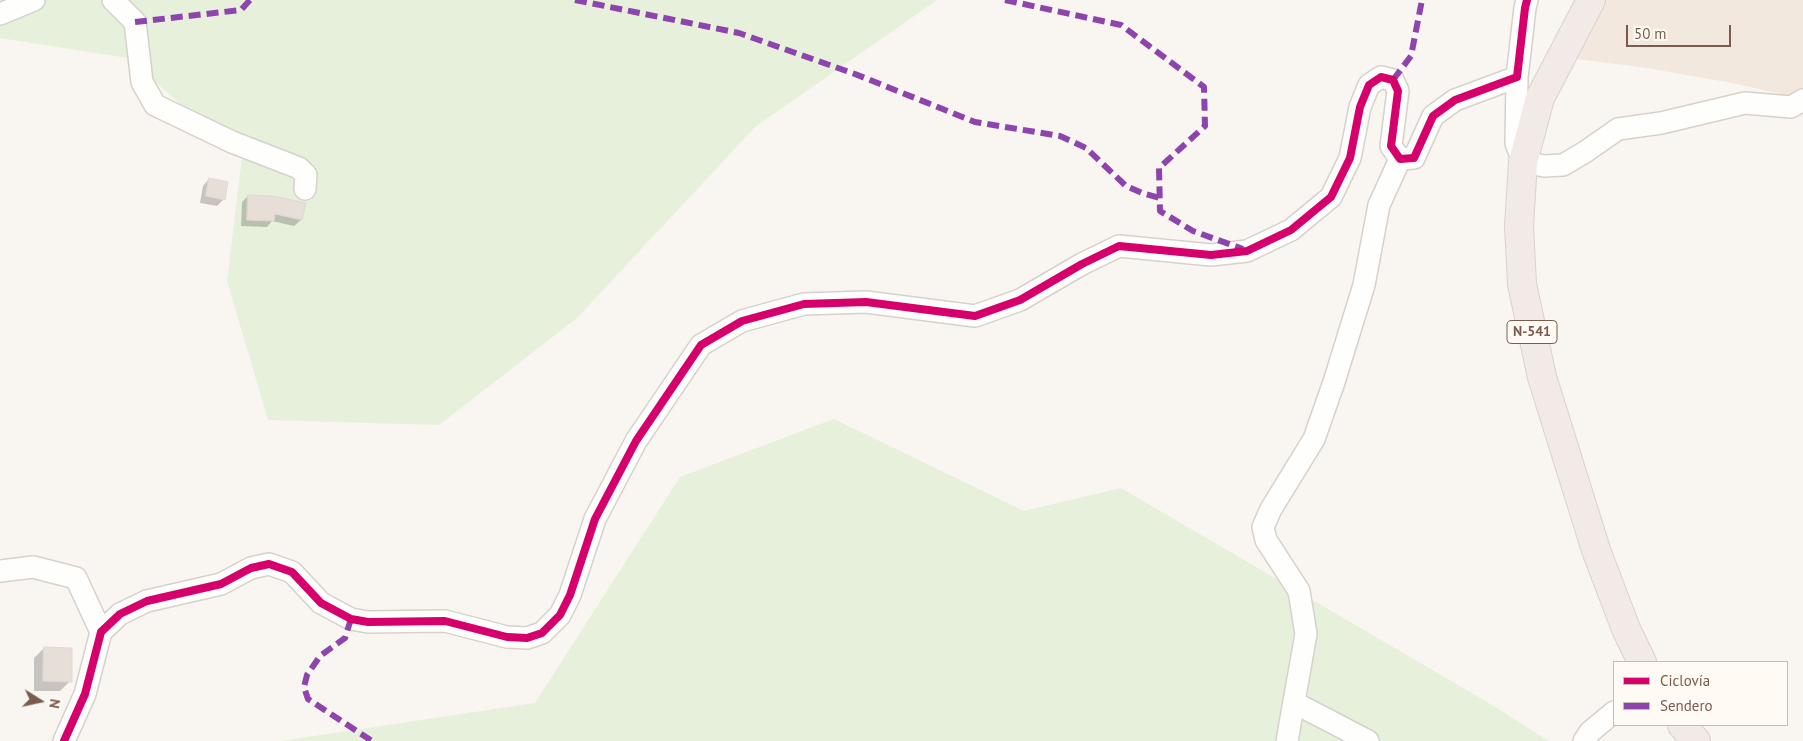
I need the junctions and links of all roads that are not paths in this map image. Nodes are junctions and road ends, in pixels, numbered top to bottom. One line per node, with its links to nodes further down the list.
1 (34, 0): 5 (street)
2 (113, 0): 10 (street)
3 (1527, 0): 6 (street)
4 (1591, 0): 9 (highway, N-541)
5 (0, 14)
6 (1517, 77): 8 (street); 9 (street)
7 (1803, 100): 9 (street)
8 (1400, 159): 12 (street); 14 (street)
9 (1524, 162): 13 (highway, N-541)
10 (305, 189)
11 (0, 571): 12 (street)
12 (101, 632): 17 (street)
13 (1642, 661)
14 (1295, 703): 18 (street); 19 (street)
15 (1613, 713): 20 (street)
16 (1683, 726): 21 (highway)
17 (64, 741)
18 (1288, 741)
19 (1368, 741)
20 (1584, 741)
21 (1696, 741)

